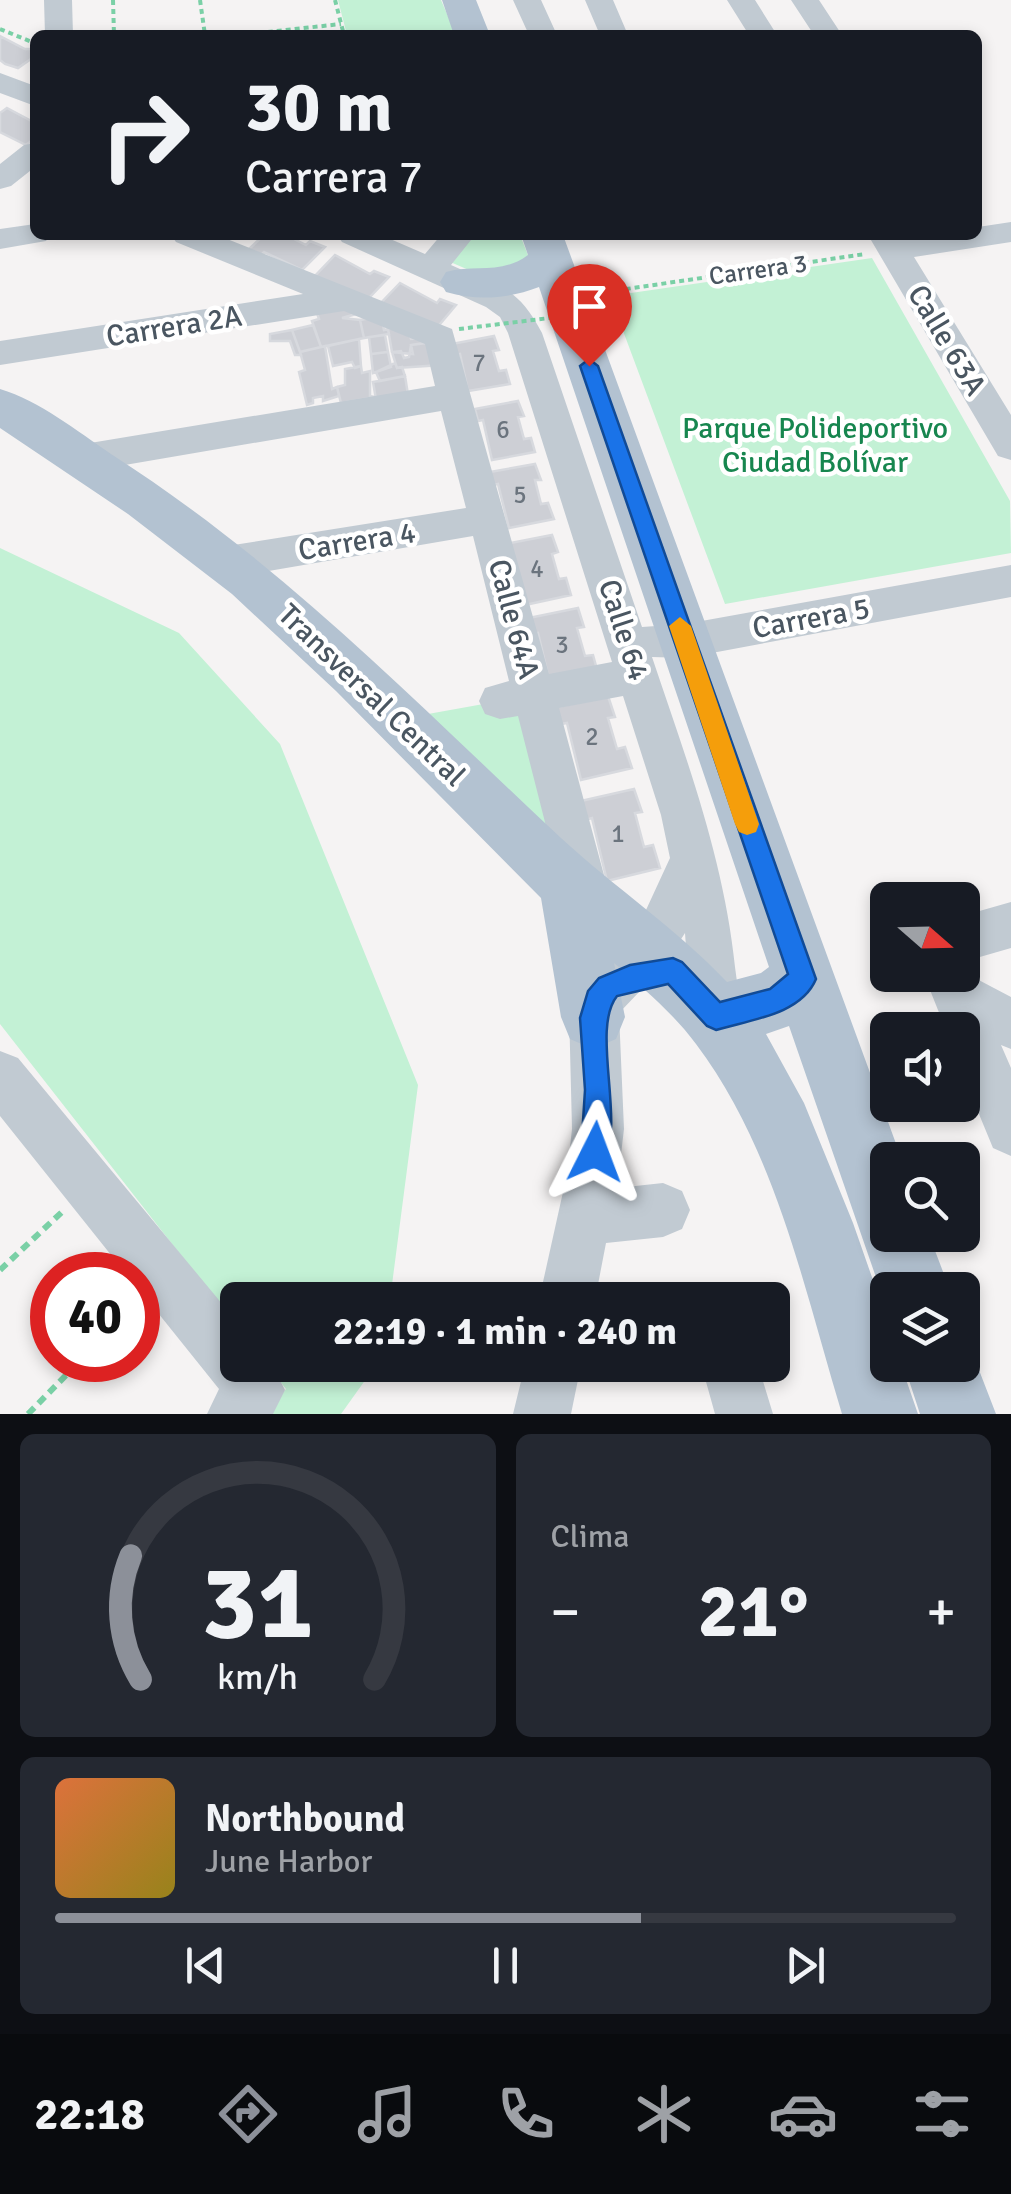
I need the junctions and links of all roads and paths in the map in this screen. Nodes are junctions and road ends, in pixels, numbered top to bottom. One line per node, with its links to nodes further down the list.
1 (58, 0): 11 (street)
2 (113, 0): 12 (path)
3 (200, 0): 13 (path)
4 (335, 0): 9 (path)
5 (528, 0): 16 (street)
6 (599, 0): 17 (street)
7 (742, 0): 18 (street)
8 (805, 0): 19 (street)
9 (341, 24): 14 (path); 15 (path)
10 (0, 28): 20 (path)
11 (59, 30)
12 (114, 30)
13 (203, 30)
14 (286, 30)
15 (343, 30)
16 (541, 30)
17 (612, 30)
18 (759, 30)
19 (825, 30)
20 (30, 41)
21 (0, 82): 22 (street)
22 (30, 95)
23 (30, 156): 24 (street)
24 (0, 178)
25 (1011, 232): 26 (street)
26 (982, 234)
27 (30, 235): 28 (street)
28 (0, 240)
29 (199, 240): 35 (street)
30 (364, 240): 34 (street, Calle 64)
31 (459, 240): 34 (street)
32 (888, 242): 33 (path, Carrera 3); 40 (street, Calle 63A)
33 (566, 276): 34 (main road); 36 (path, Carrera 3, bridge); 46 (main road)
34 (456, 280): 36 (street); 45 (street, Calle 64)
35 (348, 300): 36 (street); 37 (street, Carrera 2A)
36 (449, 333): 38 (street, Calle 64A)
37 (0, 353)
38 (455, 396): 41 (street); 42 (street, Calle 64A)
39 (0, 406): 41 (main road, Transversal Central)
40 (1011, 446)
41 (84, 458): 43 (main road, Transversal Central)
42 (488, 520): 43 (street, Carrera 4); 47 (street, Calle 64A)
43 (227, 562): 49 (main road, Transversal Central)
44 (1011, 581): 46 (street, Carrera 5)
45 (620, 614): 46 (street, Calle 64); 46 (street, Carrera 5)
46 (661, 658): 47 (street, Carrera 5); 48 (street, Calle 64); 52 (main road)
47 (517, 698): 49 (street, Calle 64A)
48 (694, 858): 53 (street); 53 (street, Calle 64)
49 (579, 893): 53 (main road); 53 (main road, Transversal Central)
50 (1011, 924): 51 (street)
51 (980, 933)
52 (803, 979): 53 (main road); 59 (main road)
53 (649, 987): 62 (street, Calle 64); 71 (main road, Transversal Central)
54 (955, 992): 58 (street)
55 (964, 992): 56 (street)
56 (1011, 1024)
57 (0, 1076): 60 (street)
58 (1011, 1130)
59 (870, 1166)
60 (89, 1186): 63 (path); 68 (street)
61 (662, 1210): 62 (street)
62 (585, 1218): 64 (street, Calle 64)
63 (0, 1270)
64 (571, 1282)
65 (60, 1382): 69 (path)
66 (549, 1382): 70 (street)
67 (946, 1382): 72 (main road)
68 (246, 1402)
69 (28, 1414)
70 (542, 1414)
71 (880, 1414)
72 (958, 1414)

